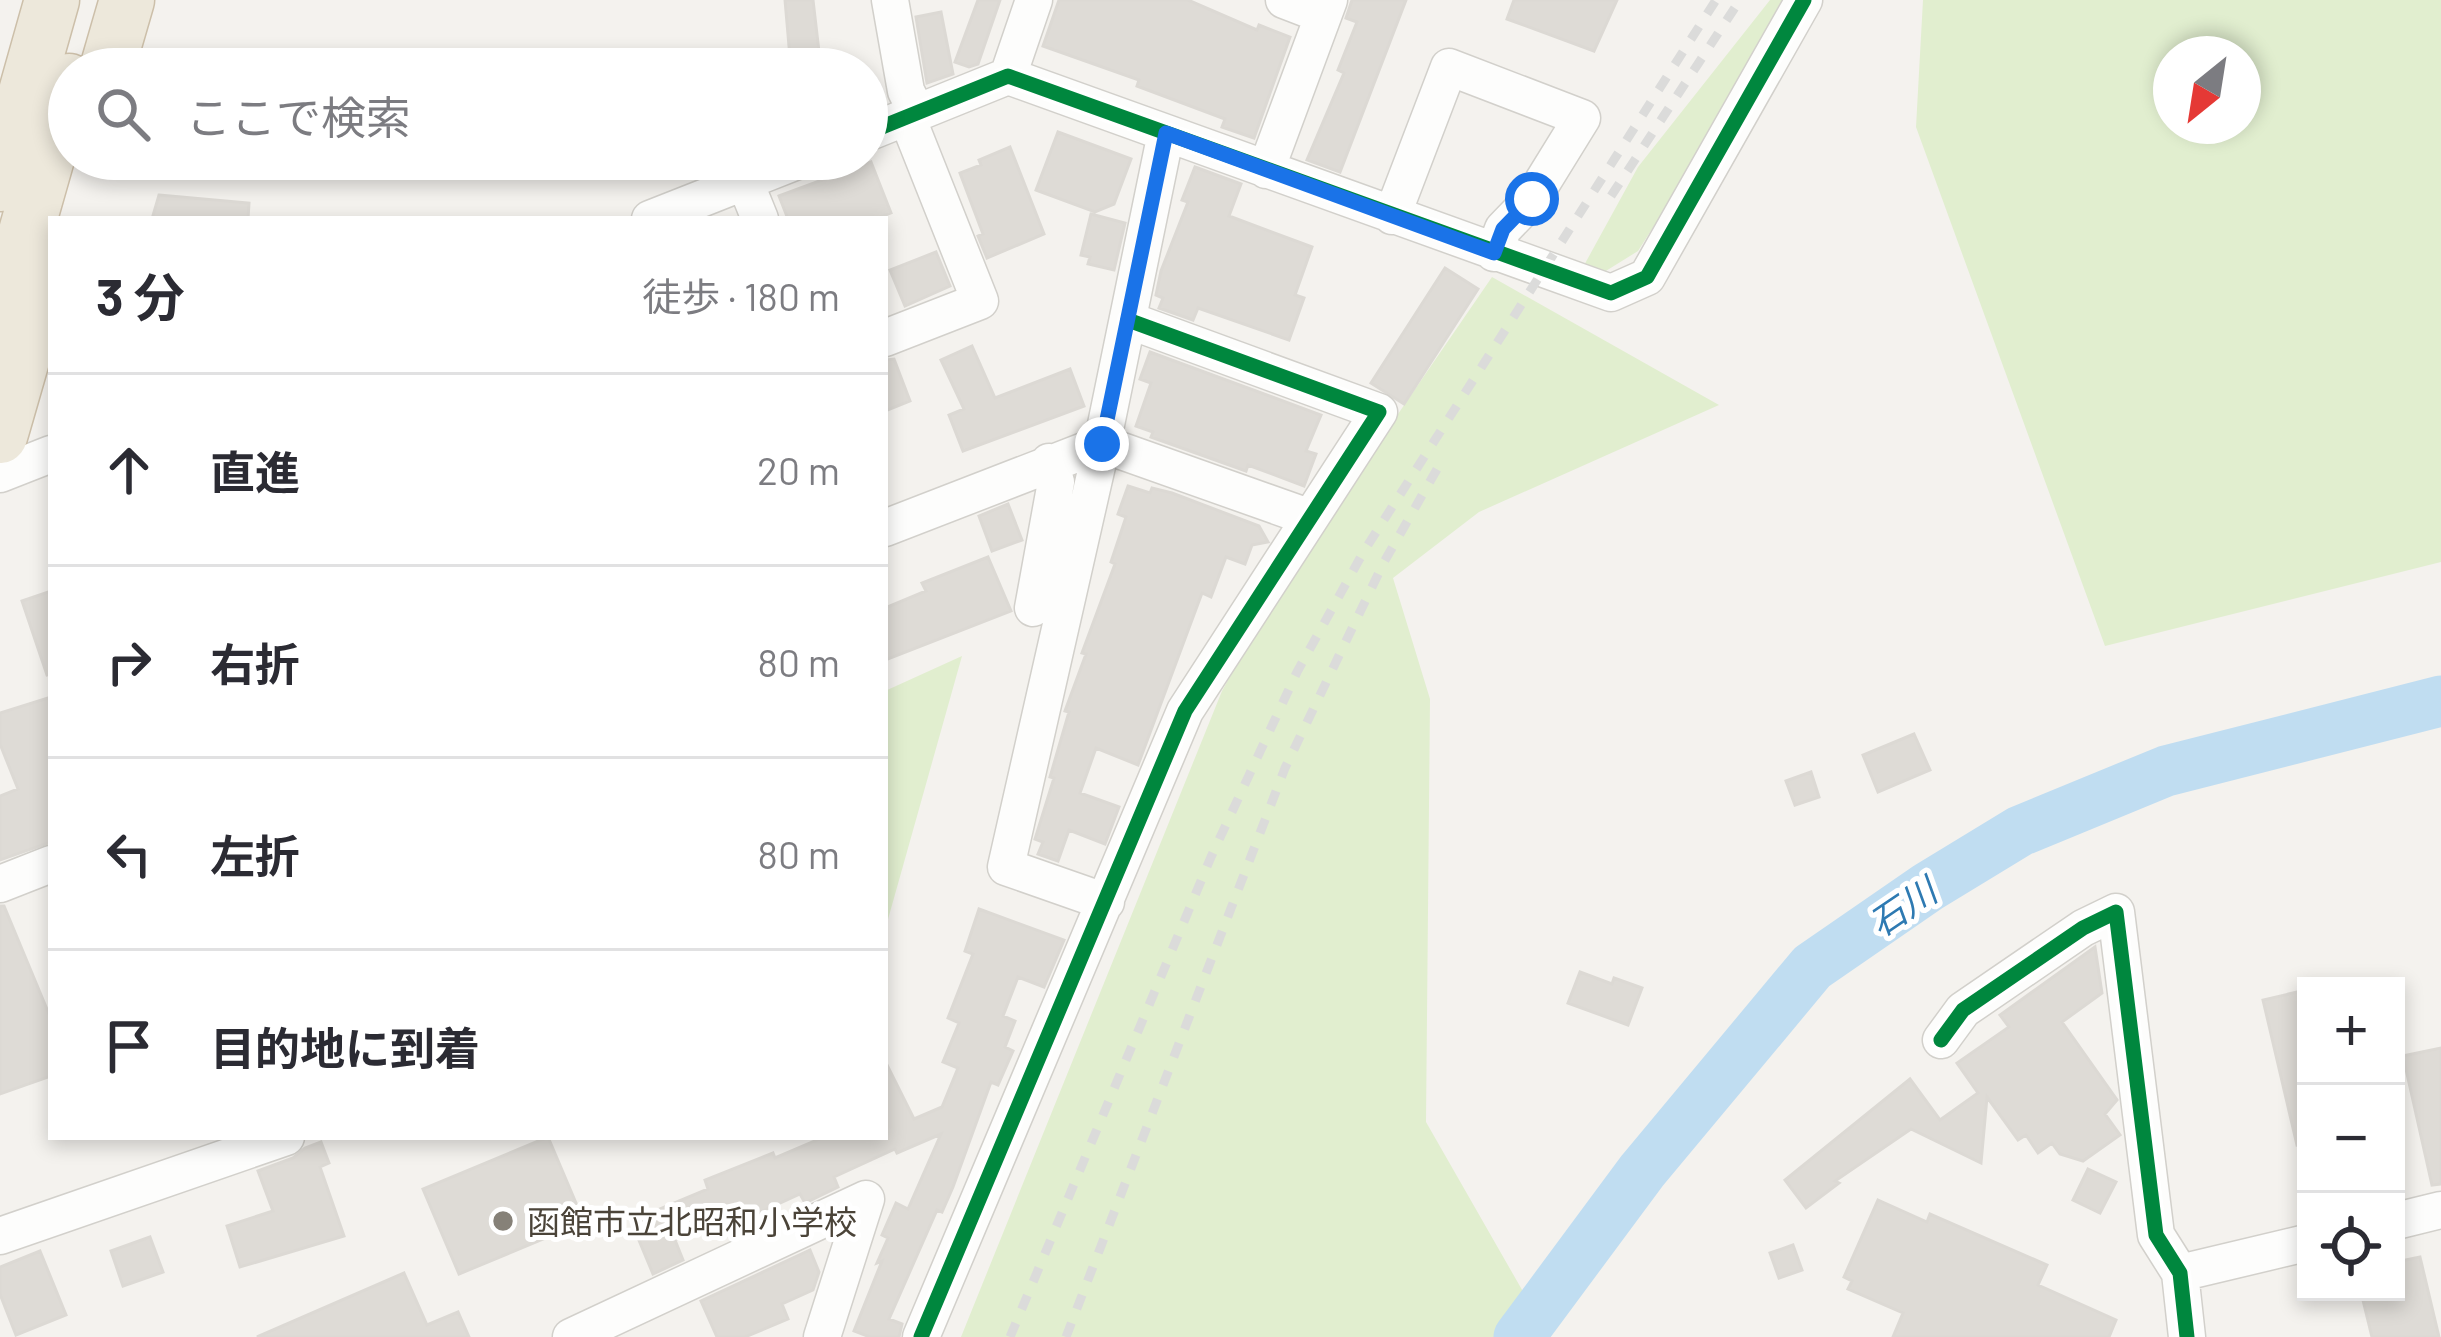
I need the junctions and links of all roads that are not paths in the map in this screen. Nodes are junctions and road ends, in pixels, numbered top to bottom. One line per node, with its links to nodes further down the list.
1 (52, 0): 20 (highway)
2 (92, 0): 9 (highway)
3 (127, 0): 10 (highway)
4 (890, 0): 12 (street)
5 (1034, 0): 11 (street)
6 (1284, 0): 8 (street)
7 (1804, 0): 25 (street)
8 (1326, 7): 16 (street)
9 (79, 48)
10 (113, 48)
11 (1008, 76): 12 (street); 14 (street)
12 (912, 115): 13 (street); 29 (street)
13 (888, 125)
14 (1166, 133): 16 (street); 27 (street)
15 (48, 155): 28 (highway)
16 (1266, 170): 24 (street)
17 (75, 180): 21 (highway)
18 (750, 180): 19 (street)
19 (745, 182): 22 (street); 23 (street)
20 (0, 184)
21 (64, 216)
22 (658, 216)
23 (759, 216)
24 (1392, 216): 25 (street); 25 (street)
25 (1494, 253)
26 (48, 271): 30 (highway)
27 (1128, 320): 31 (street); 35 (street)
28 (0, 323)
29 (888, 337)
30 (0, 436)
31 (1102, 444): 33 (street); 35 (street); 40 (street)
32 (48, 455): 34 (street)
33 (1049, 462): 36 (street); 37 (street)
34 (0, 474)
35 (1308, 517): 40 (street)
36 (888, 527)
37 (1033, 608)
38 (48, 865): 39 (street)
39 (0, 884)
40 (1106, 902): 50 (street)
41 (1941, 1040): 47 (street)
42 (277, 1140): 45 (street)
43 (2441, 1210): 44 (street)
44 (2405, 1219)
45 (0, 1236)
46 (2297, 1245): 47 (street)
47 (2180, 1273): 51 (street)
48 (571, 1337): 49 (street)
49 (822, 1337)
50 (921, 1337)
51 (2187, 1337)

